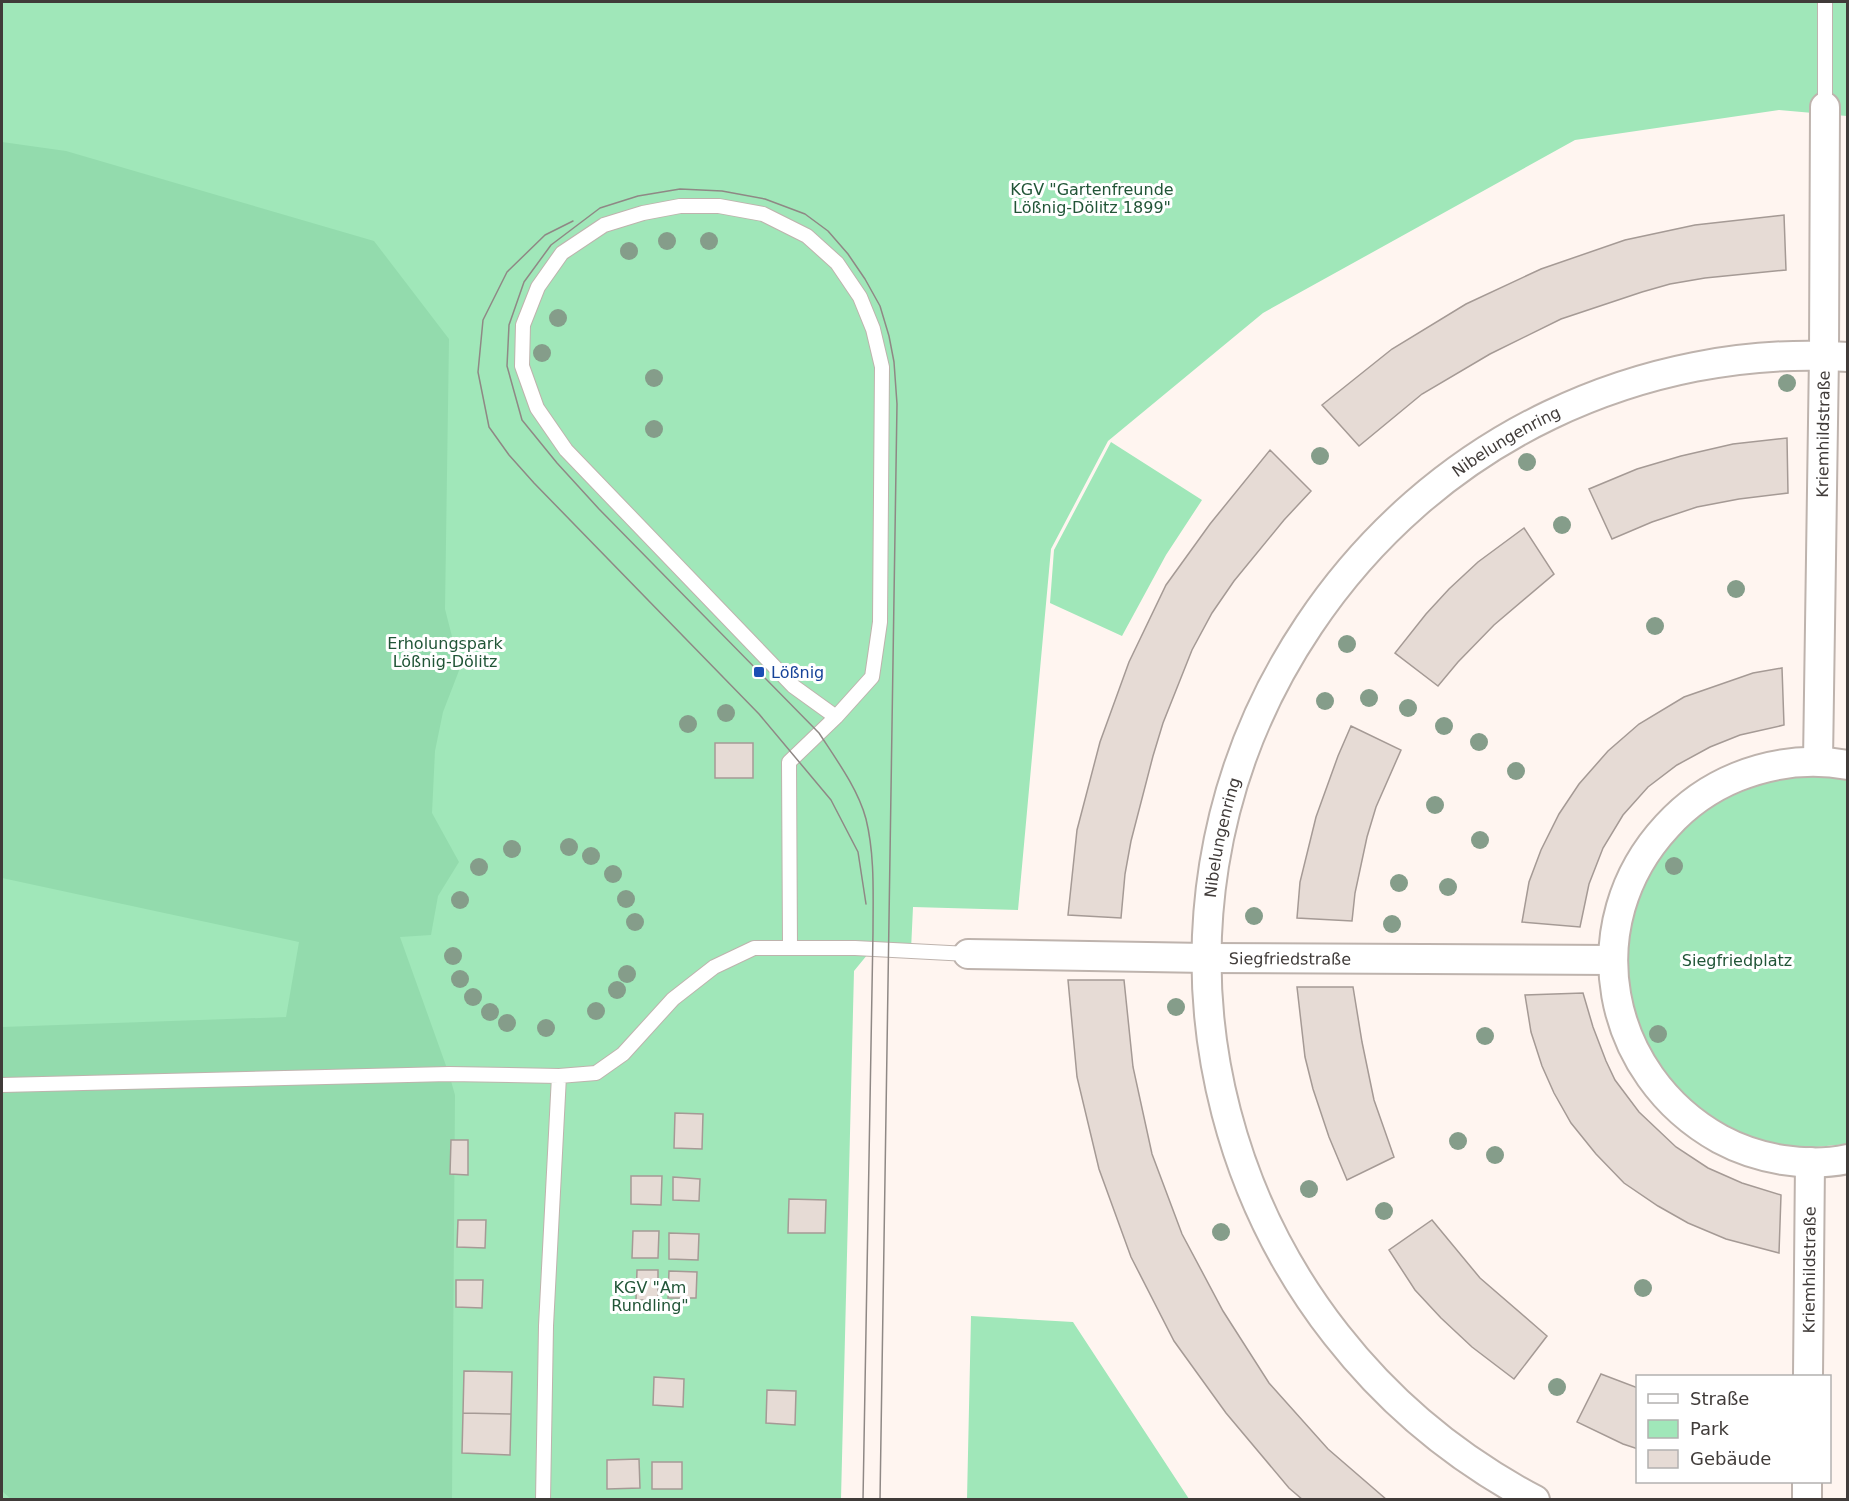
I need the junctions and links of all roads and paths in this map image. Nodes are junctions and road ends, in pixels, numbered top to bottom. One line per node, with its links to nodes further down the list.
1 (1825, 2): 2 (lane)
2 (1825, 107): 3 (street, Kriemhildstraße)
3 (1836, 356): 5 (street, Kriemhildstraße); 9 (street, Nibelungenring)
4 (836, 717): 4 (lane); 7 (lane)
5 (1818, 761): 6 (street); 10 (street)
6 (1848, 765)
7 (790, 947): 8 (lane); 11 (lane)
8 (968, 954): 9 (street, Siegfriedstraße)
9 (1206, 958): 10 (street, Siegfriedstraße); 17 (street, Nibelungenring)
10 (1613, 960): 14 (street)
11 (559, 1076): 12 (lane); 18 (lane)
12 (2, 1085)
13 (1848, 1159): 14 (street)
14 (1810, 1162): 15 (street, Kriemhildstraße)
15 (1808, 1375)
16 (1807, 1483): 19 (street)
17 (1523, 1497)
18 (543, 1500)
19 (1807, 1500)

